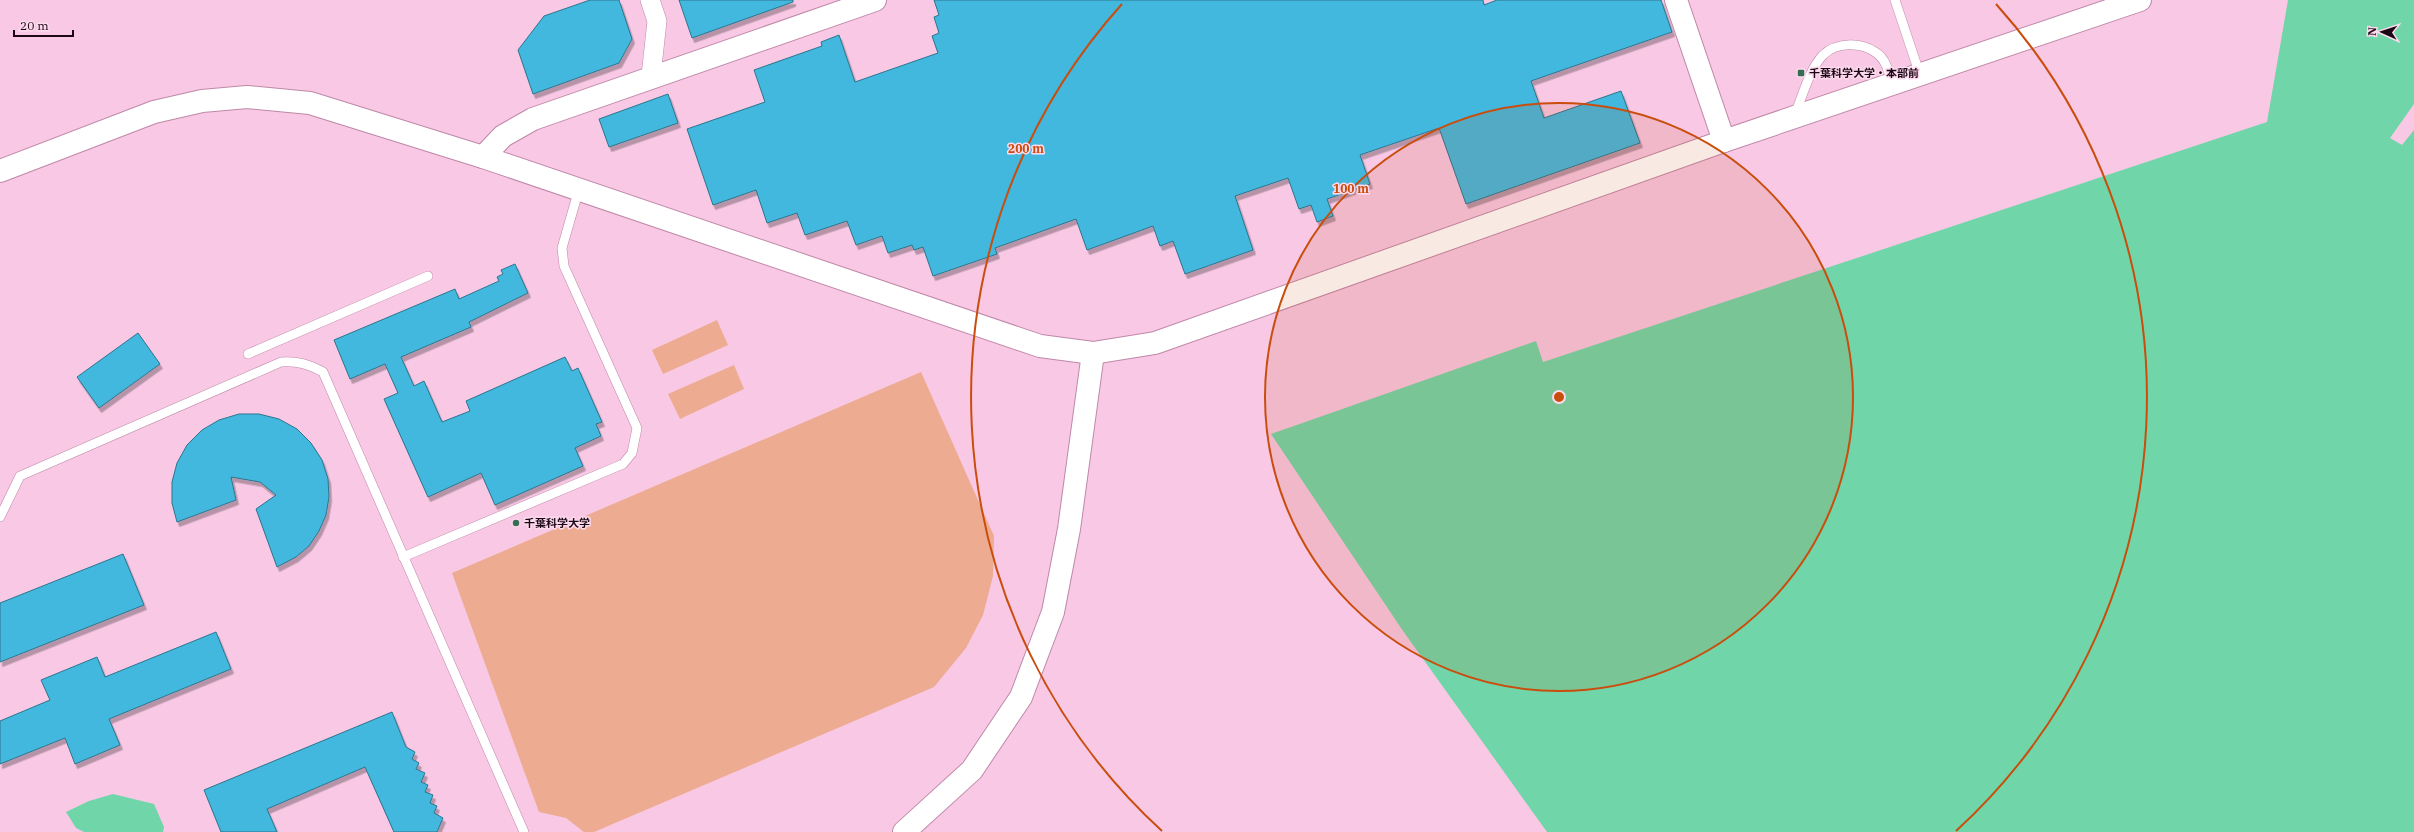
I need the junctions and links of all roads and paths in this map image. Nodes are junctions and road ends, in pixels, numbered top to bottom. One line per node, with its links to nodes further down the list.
1 (650, 0): 7 (street)
2 (875, 0): 7 (street)
3 (1676, 0): 10 (street)
4 (1895, 0): 6 (lane)
5 (2140, 0): 6 (street)
6 (1920, 75): 8 (street)
7 (651, 76): 11 (street)
8 (1892, 84): 9 (street); 9 (lane)
9 (1794, 117): 10 (street)
10 (1724, 141): 15 (street)
11 (483, 157): 12 (street); 13 (street)
12 (0, 171)
13 (579, 189): 15 (street); 18 (lane)
14 (428, 276): 16 (lane)
15 (1093, 353): 20 (street)
16 (248, 354)
17 (0, 517): 18 (lane)
18 (403, 557): 19 (lane)
19 (524, 832)
20 (904, 832)

